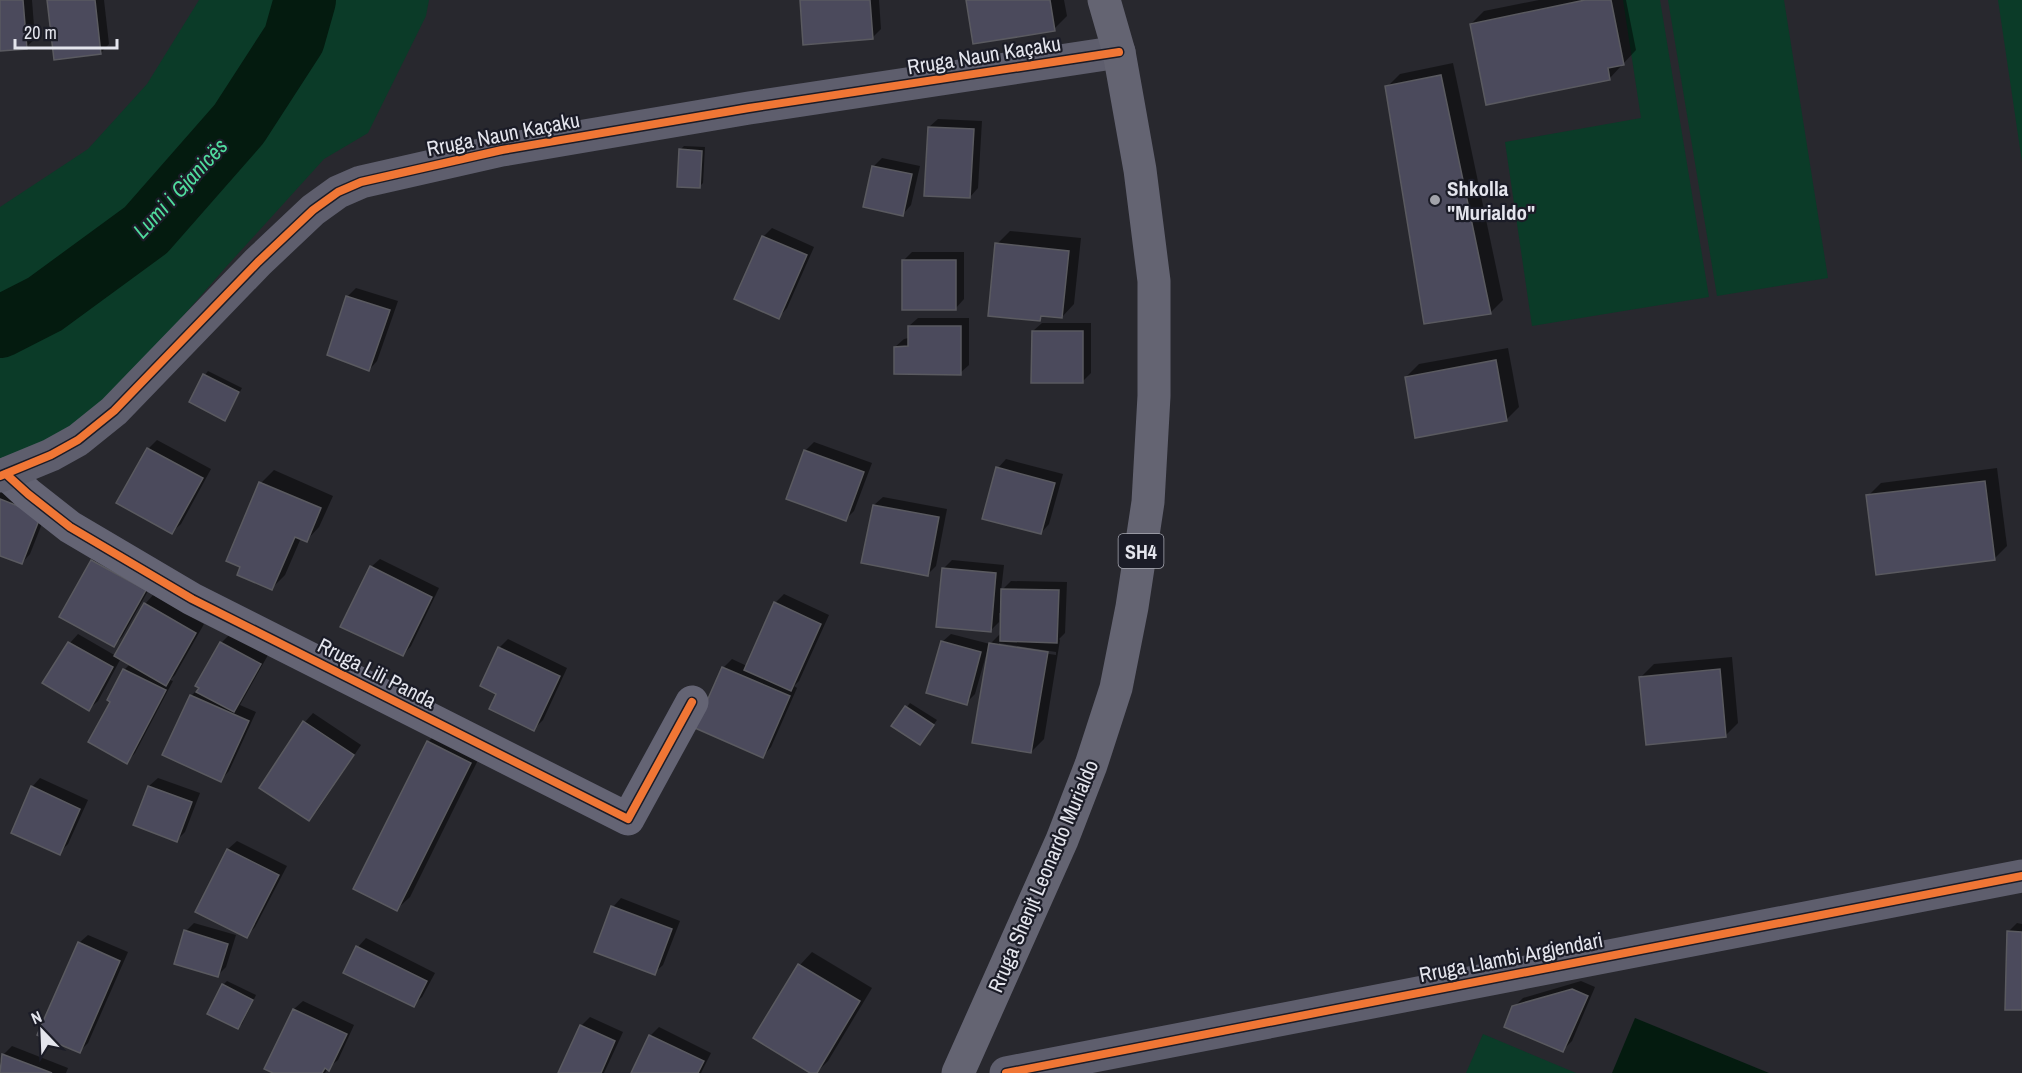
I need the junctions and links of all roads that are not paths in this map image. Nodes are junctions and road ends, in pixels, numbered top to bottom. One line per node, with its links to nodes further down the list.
1 (1104, 0): 2 (main road, Rruga Shenjt Leonardo Murialdo / SH4)
2 (1119, 52): 3 (street, Rruga Naun Kaçaku); 6 (main road, Rruga Shenjt Leonardo Murialdo / SH4)
3 (3, 475): 4 (street, Rruga Lili Panda)
4 (692, 702)
5 (2022, 876): 7 (street, Rruga Llambi Argjendari)
6 (958, 1073)
7 (1006, 1073)

